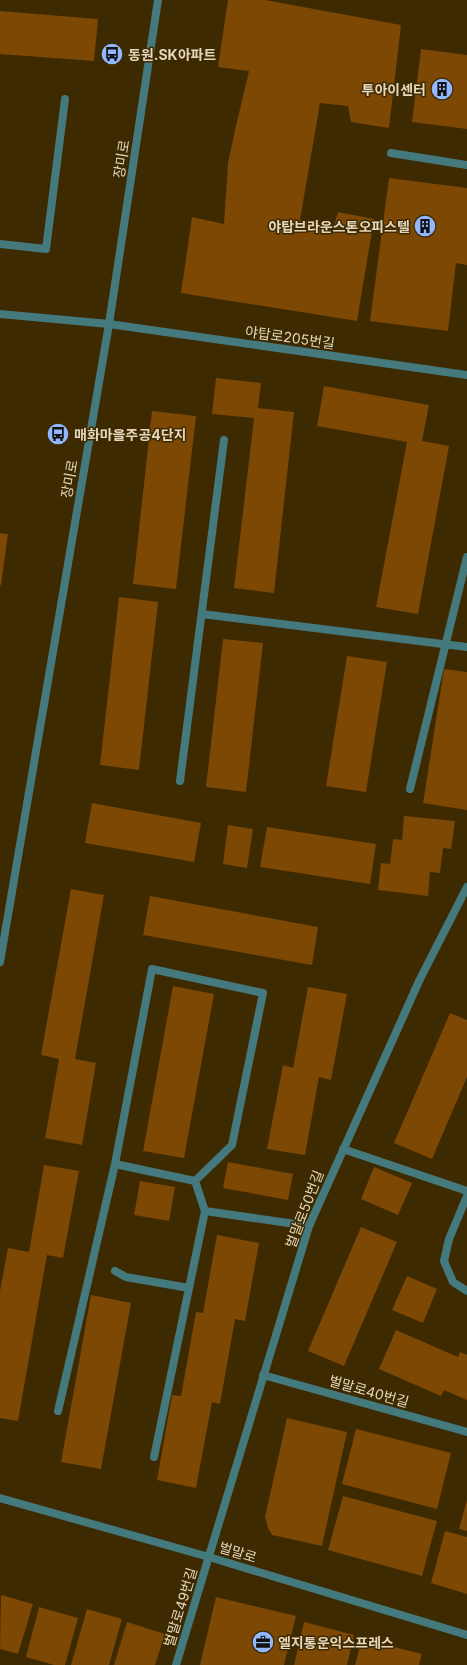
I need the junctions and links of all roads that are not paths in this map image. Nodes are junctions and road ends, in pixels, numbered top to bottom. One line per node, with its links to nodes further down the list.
1 (158, 0): 7 (street, 장미로)
2 (65, 99): 5 (street)
3 (391, 153): 4 (street)
4 (467, 165)
5 (0, 244)
6 (0, 314): 7 (street, 야탑로205번길)
7 (109, 324): 8 (street, 야탑로205번길); 17 (street, 장미로)
8 (467, 375)
9 (224, 440): 11 (street)
10 (467, 557): 12 (street)
11 (202, 614): 12 (street); 14 (street)
12 (445, 645): 13 (street); 15 (street)
13 (467, 647)
14 (180, 781)
15 (410, 790)
16 (467, 887): 18 (street, 벌말로50번길)
17 (0, 962)
18 (343, 1149): 21 (street); 25 (street, 벌말로50번길)
19 (115, 1164): 20 (street); 20 (street); 30 (street)
20 (195, 1181): 23 (street)
21 (467, 1191)
22 (467, 1196): 24 (street)
23 (205, 1211): 25 (street); 27 (street)
24 (464, 1214): 28 (street)
25 (309, 1226): 29 (street, 벌말로50번길)
26 (115, 1271): 27 (street)
27 (189, 1288): 32 (street)
28 (467, 1291)
29 (263, 1375): 31 (street, 벌말로40번길); 34 (street, 벌말로50번길)
30 (58, 1411)
31 (467, 1432)
32 (154, 1456)
33 (0, 1498): 34 (street, 벌말로)
34 (209, 1557): 35 (street, 벌말로); 36 (street, 벌말로49번길)
35 (467, 1635)
36 (176, 1665)

